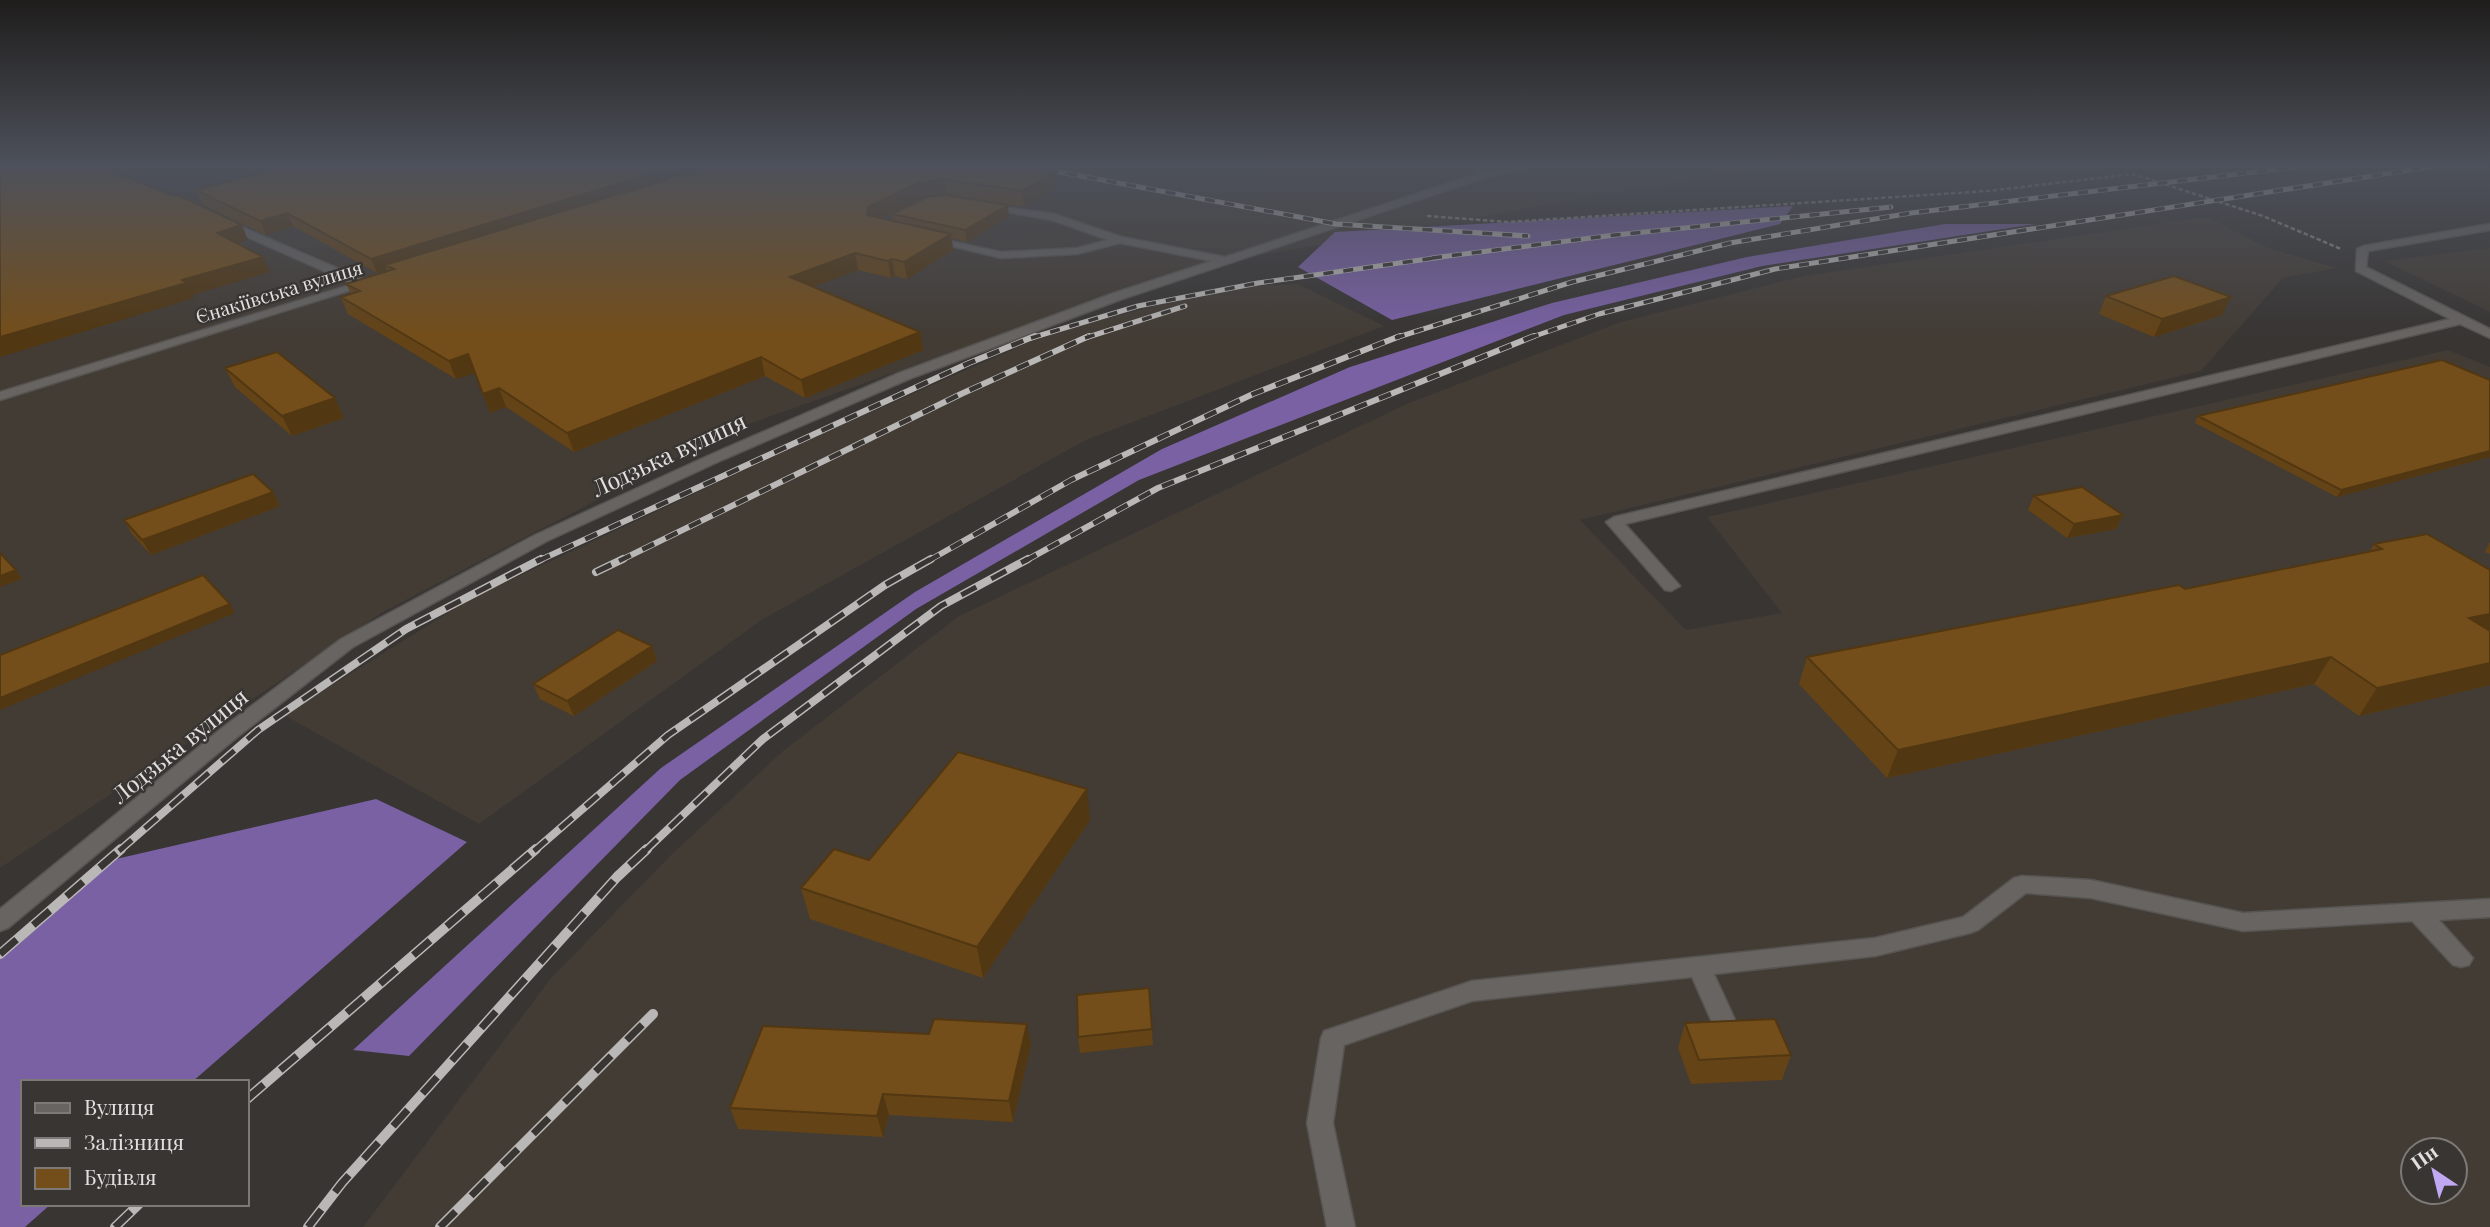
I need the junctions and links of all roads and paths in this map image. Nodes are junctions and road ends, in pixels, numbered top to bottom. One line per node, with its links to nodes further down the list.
1 (227, 223): 11 (street)
2 (1072, 223): 7 (street)
3 (1337, 223): 8 (street, Лодзька вулиця)
4 (2278, 223): 9 (path)
5 (2490, 227): 9 (street)
6 (926, 239): 7 (street)
7 (1120, 240): 8 (street)
8 (1227, 261): 18 (street, Лодзька вулиця)
9 (2361, 264): 12 (street)
10 (390, 276): 11 (street, Єнакіївська вулиця)
11 (364, 284): 14 (street, Єнакіївська вулиця)
12 (2461, 320): 13 (street); 15 (street)
13 (2490, 334)
14 (0, 396)
15 (1671, 586)
16 (2490, 908): 17 (street)
17 (2417, 912): 19 (street); 20 (street)
18 (0, 922)
19 (2462, 958)
20 (1699, 966): 21 (street); 22 (street)
21 (1724, 1022)
22 (1340, 1227)

